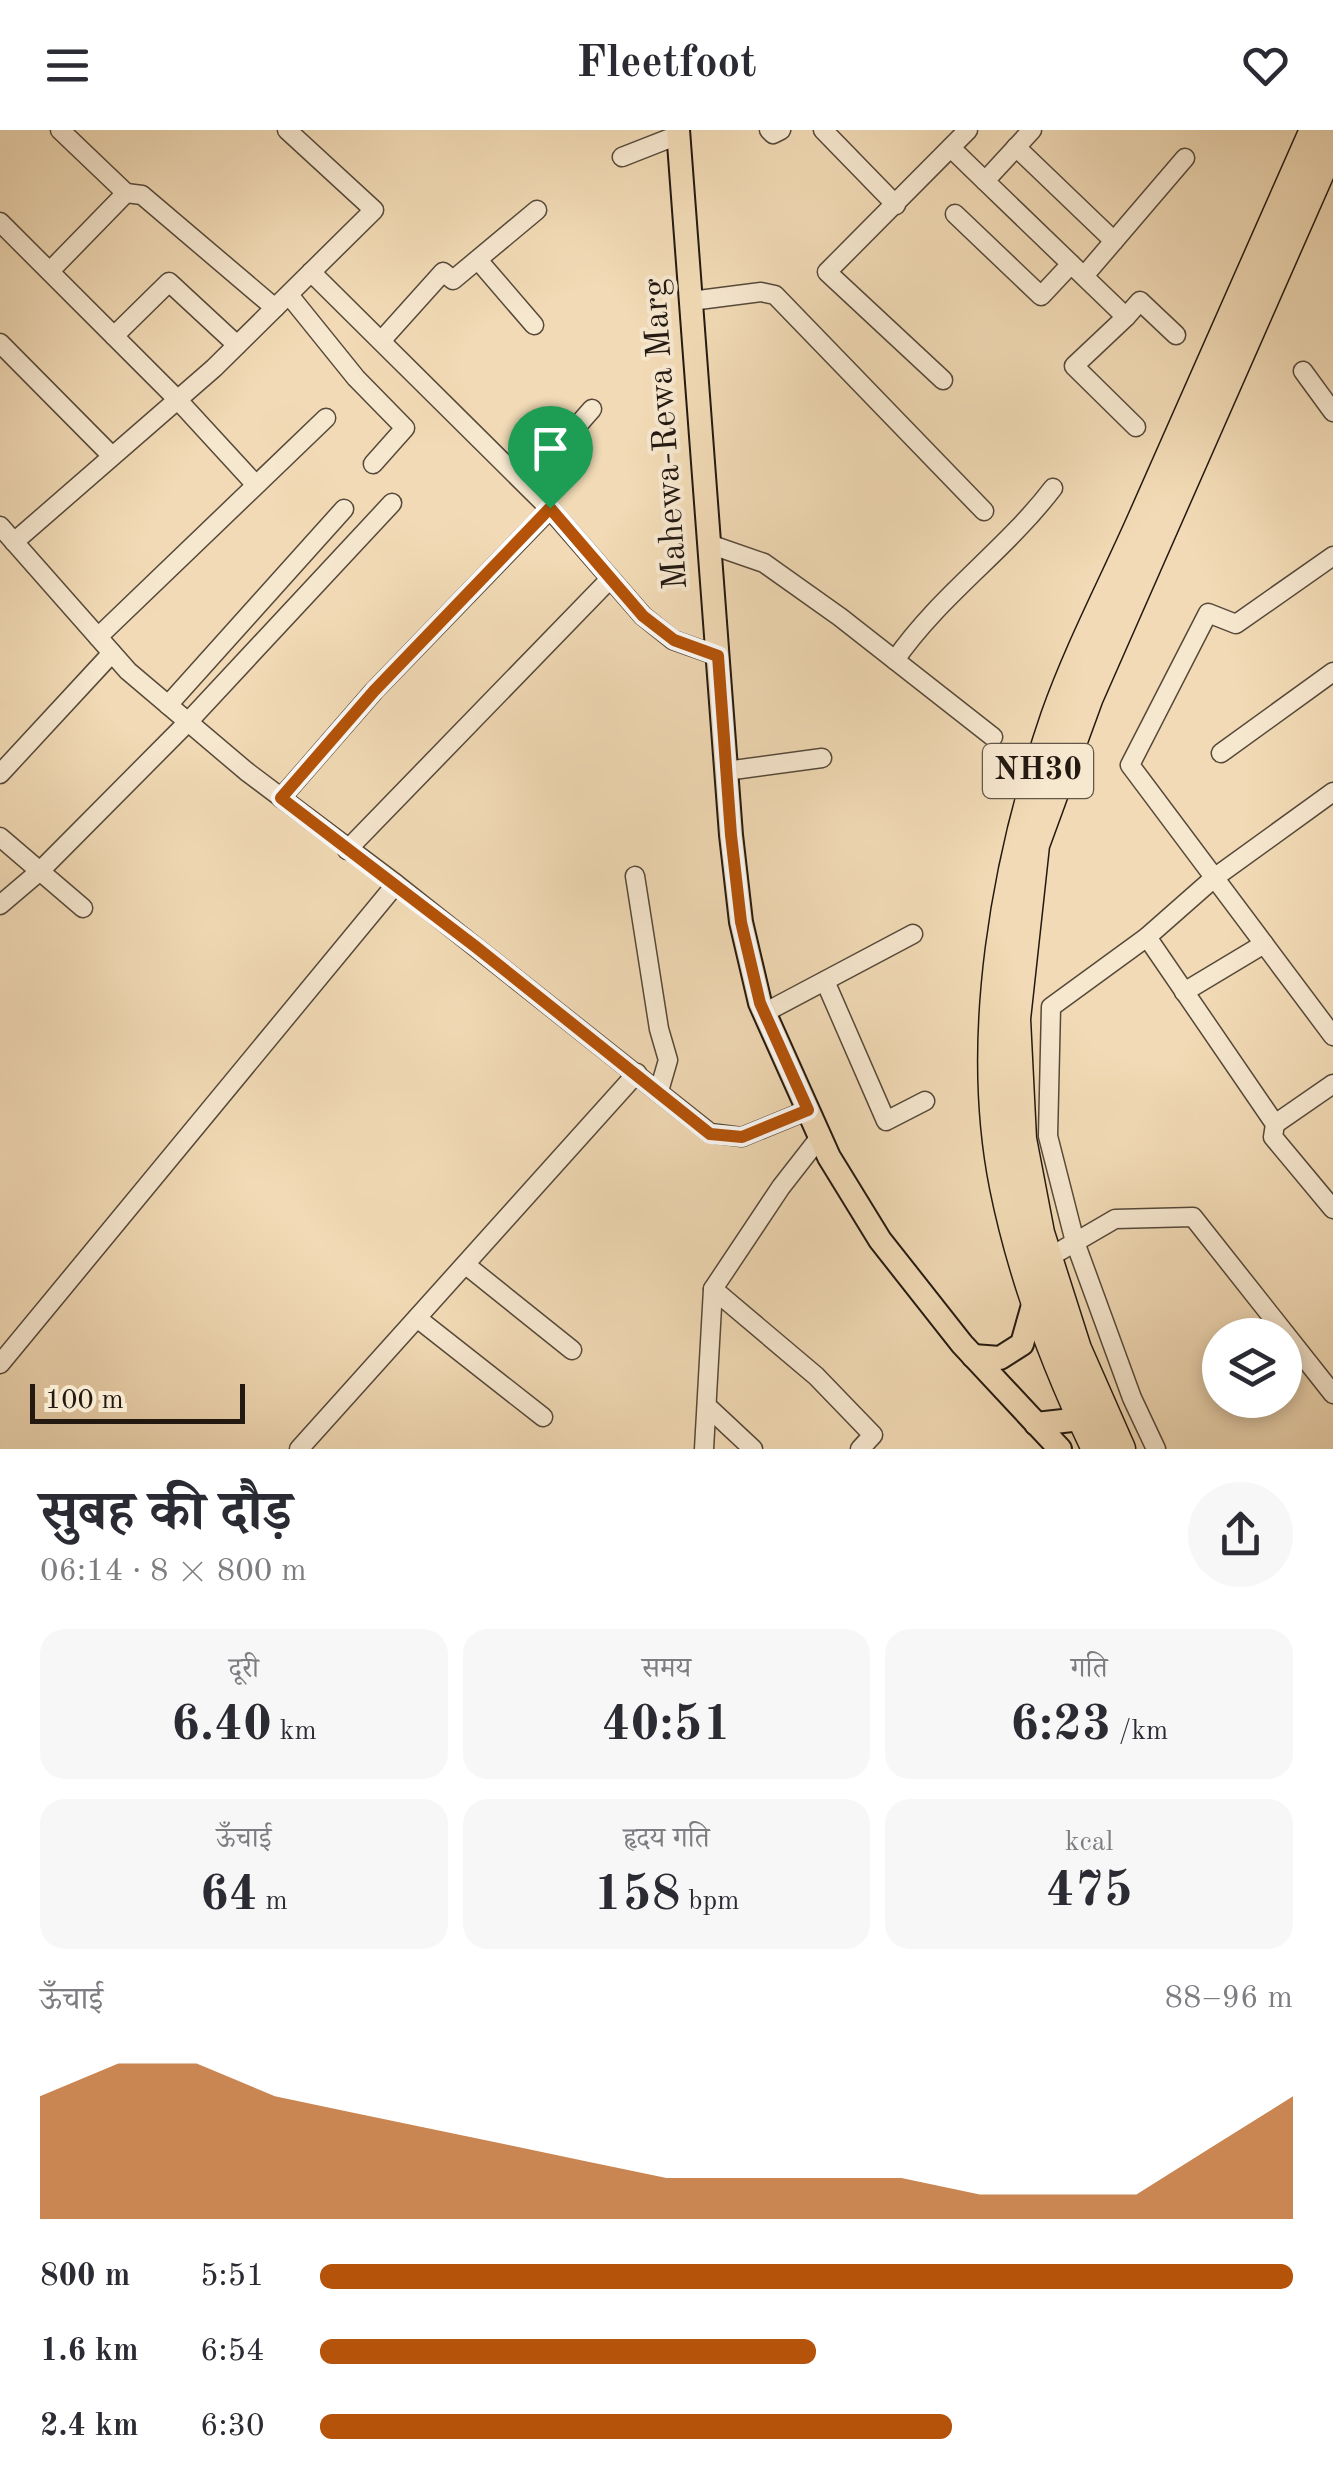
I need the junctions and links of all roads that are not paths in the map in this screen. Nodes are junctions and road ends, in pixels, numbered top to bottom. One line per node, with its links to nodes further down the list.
1 (60, 130): 16 (street)
2 (287, 130): 25 (street)
3 (769, 130): 4 (street)
4 (782, 130)
5 (823, 130): 17 (street)
6 (968, 130): 12 (street)
7 (1032, 130): 11 (street)
8 (1314, 130): 97 (highway, NH30)
9 (678, 132): 13 (street); 27 (main road, Mahewa-Rewa Marg)
10 (1333, 143): 94 (highway, NH30)
11 (1016, 147): 15 (street); 21 (street)
12 (951, 148): 15 (street); 17 (street)
13 (622, 158)
14 (1185, 158): 21 (street)
15 (985, 181): 23 (street)
16 (126, 193): 24 (street); 26 (street)
17 (896, 206): 36 (street)
18 (537, 210): 22 (street)
19 (955, 214): 23 (street)
20 (0, 222): 24 (street)
21 (1114, 241): 23 (street)
22 (478, 260): 29 (street); 32 (street)
23 (1078, 270): 28 (street)
24 (50, 271): 30 (street)
25 (312, 272): 26 (street); 32 (street)
26 (282, 301): 34 (street); 43 (street)
27 (691, 301): 50 (street); 53 (main road, Mahewa-Rewa Marg)
28 (1126, 316): 31 (street); 41 (street)
29 (534, 325)
30 (114, 336): 34 (street); 37 (street)
31 (1176, 336)
32 (381, 340): 44 (street)
33 (0, 342): 42 (street)
34 (237, 345): 37 (street)
35 (1303, 371): 39 (street)
36 (943, 380)
37 (176, 398): 42 (street); 45 (street)
38 (592, 409): 44 (street)
39 (1333, 412)
40 (326, 418): 45 (street)
41 (1136, 427)
42 (112, 456): 52 (street)
43 (373, 464)
44 (527, 483): 48 (street)
45 (255, 484): 56 (street)
46 (1052, 488): 59 (street)
47 (392, 502): 62 (street)
48 (550, 508): 55 (street); 69 (street)
49 (344, 509): 61 (street)
50 (984, 510)
51 (0, 526): 52 (street)
52 (14, 542): 56 (street)
53 (709, 544): 58 (main road, Mahewa-Rewa Marg); 59 (street)
54 (1333, 556): 74 (street)
55 (609, 580): 58 (street); 71 (street)
56 (98, 637): 57 (street)
57 (112, 653): 61 (street); 67 (street)
58 (718, 656): 66 (main road, Mahewa-Rewa Marg)
59 (895, 660): 63 (street)
60 (1333, 672): 64 (street)
61 (168, 705): 62 (street)
62 (188, 722): 69 (street); 72 (street)
63 (993, 737)
64 (1221, 754)
65 (822, 758): 66 (street)
66 (726, 771): 83 (main road, Mahewa-Rewa Marg)
67 (0, 774)
68 (1333, 792): 74 (street)
69 (281, 798): 71 (street)
70 (0, 837): 72 (street)
71 (347, 850): 75 (street)
72 (40, 871): 76 (street); 77 (street)
73 (635, 876): 87 (street)
74 (1214, 878): 79 (street); 80 (street)
75 (396, 884): 85 (street); 101 (street)
76 (0, 905)
77 (83, 908)
78 (912, 934): 81 (street)
79 (1147, 938): 82 (street); 93 (street)
80 (1264, 944): 82 (street); 84 (street)
81 (825, 981): 83 (street); 88 (street)
82 (1184, 992): 90 (street)
83 (764, 1013): 89 (main road, Mahewa-Rewa Marg)
84 (1333, 1036)
85 (637, 1073): 87 (street); 95 (street)
86 (1333, 1084): 90 (street)
87 (659, 1091): 89 (street)
88 (925, 1100)
89 (808, 1110): 91 (main road, Mahewa-Rewa Marg)
90 (1275, 1124): 92 (street)
91 (820, 1137): 96 (street); 100 (main road, Mahewa-Rewa Marg)
92 (1331, 1203)
93 (1074, 1242): 94 (street); 102 (street); 114 (street)
94 (1048, 1258): 104 (highway, NH30)
95 (466, 1265): 98 (street); 99 (street)
96 (713, 1289): 103 (street); 110 (street)
97 (1035, 1298): 100 (main road); 104 (highway, NH30)
98 (417, 1318): 105 (street); 107 (street)
99 (572, 1350)
100 (973, 1356): 106 (main road, Mahewa-Rewa Marg)
101 (0, 1364)
102 (1333, 1394)
103 (707, 1406): 108 (street); 109 (street)
104 (1092, 1413): 106 (main road); 112 (highway, NH30); 113 (highway, NH30)
105 (542, 1417)
106 (1036, 1424): 111 (main road, Mahewa-Rewa Marg)
107 (298, 1449)
108 (704, 1449)
109 (753, 1449)
110 (860, 1449)
111 (1060, 1449)
112 (1096, 1449)
113 (1121, 1449)
114 (1156, 1449)

